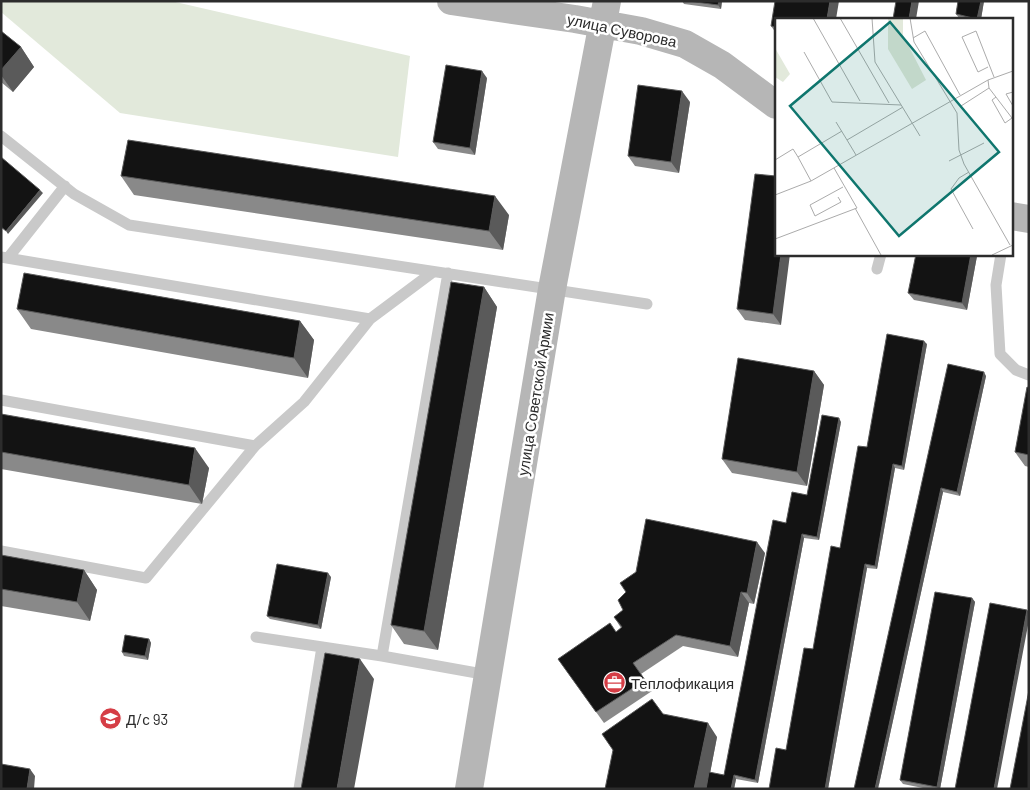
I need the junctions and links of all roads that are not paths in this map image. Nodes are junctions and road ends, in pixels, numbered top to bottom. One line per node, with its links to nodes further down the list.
1 (451, 1): 2 (main road, улица Суворова)
2 (604, 13): 3 (main road, улица Суворова); 14 (main road, улица Советской Армии)
3 (775, 104)
4 (1, 136): 5 (lane)
5 (65, 186): 10 (lane); 12 (lane)
6 (1012, 216): 7 (main road)
7 (1029, 219)
8 (880, 255): 11 (lane)
9 (1001, 255): 17 (lane)
10 (5, 258): 16 (lane)
11 (877, 268)
12 (433, 272): 13 (lane); 16 (lane)
13 (448, 273): 14 (lane); 23 (lane)
14 (552, 289): 15 (lane); 24 (main road, улица Советской Армии)
15 (647, 304)
16 (370, 319): 19 (lane)
17 (1029, 375)
18 (1, 400): 19 (lane)
19 (255, 446): 20 (lane)
20 (1, 551)
21 (256, 637): 22 (lane)
22 (322, 647): 23 (lane); 25 (lane)
23 (382, 656): 24 (lane)
24 (488, 675): 26 (main road, улица Советской Армии)
25 (299, 789)
26 (469, 789)

